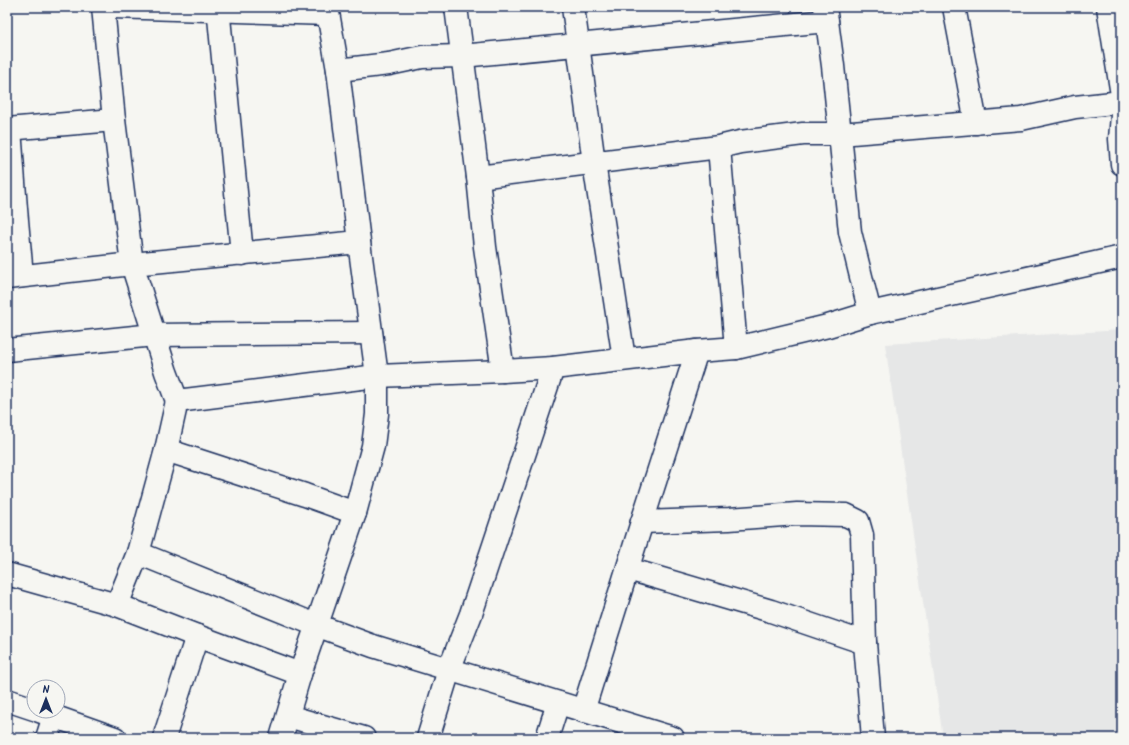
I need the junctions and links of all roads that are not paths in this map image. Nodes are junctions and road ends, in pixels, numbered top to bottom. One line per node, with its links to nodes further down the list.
1 (103, 7): 16 (street)
2 (113, 7): 6 (street)
3 (456, 7): 11 (street)
4 (573, 7): 10 (street)
5 (954, 7): 17 (street)
6 (218, 9): 7 (street); 25 (street)
7 (328, 10): 12 (street)
8 (826, 14): 10 (street); 19 (street)
9 (1114, 20): 13 (street)
10 (578, 45): 11 (street); 21 (street)
11 (462, 56): 12 (street); 23 (street)
12 (338, 70): 24 (street)
13 (1122, 95)
14 (1122, 102): 17 (street)
15 (1122, 115): 22 (street)
16 (114, 120): 18 (street); 27 (street)
17 (976, 123): 19 (street)
18 (9, 129): 28 (street)
19 (840, 134): 20 (street); 29 (street)
20 (719, 147): 21 (street); 32 (street)
21 (594, 163): 23 (street); 35 (street)
22 (1122, 164)
23 (478, 177): 37 (street)
24 (359, 242): 25 (street); 30 (street)
25 (242, 254): 27 (street)
26 (1122, 257): 29 (street)
27 (132, 264): 28 (street); 31 (street)
28 (15, 277)
29 (870, 313): 32 (street)
30 (371, 333): 31 (street); 38 (street)
31 (154, 335): 33 (street); 39 (street)
32 (736, 348): 34 (street)
33 (7, 350)
34 (697, 351): 35 (street); 42 (street)
35 (624, 359): 36 (street)
36 (553, 368): 37 (street); 50 (street)
37 (503, 371): 38 (street)
38 (377, 376): 39 (street); 41 (street)
39 (177, 401): 40 (street)
40 (166, 450): 41 (street); 43 (street)
41 (355, 513): 47 (street)
42 (642, 522): 44 (street); 49 (street)
43 (138, 553): 46 (street); 47 (street)
44 (628, 569): 49 (street); 55 (street)
45 (7, 574): 46 (street)
46 (117, 605): 48 (street)
47 (316, 625): 50 (street); 51 (street)
48 (197, 636): 51 (street); 61 (street)
49 (865, 643): 67 (street)
50 (449, 670): 53 (street); 64 (street)
51 (300, 674): 56 (street)
52 (7, 700): 54 (street)
53 (558, 703): 55 (street); 65 (street)
54 (26, 707)
55 (583, 711): 66 (street)
56 (288, 716): 62 (street); 63 (street)
57 (43, 719): 59 (street)
58 (62, 719): 60 (street)
59 (47, 738)
60 (115, 738)
61 (164, 738)
62 (281, 738)
63 (364, 738)
64 (428, 738)
65 (547, 738)
66 (673, 738)
67 (873, 738)

